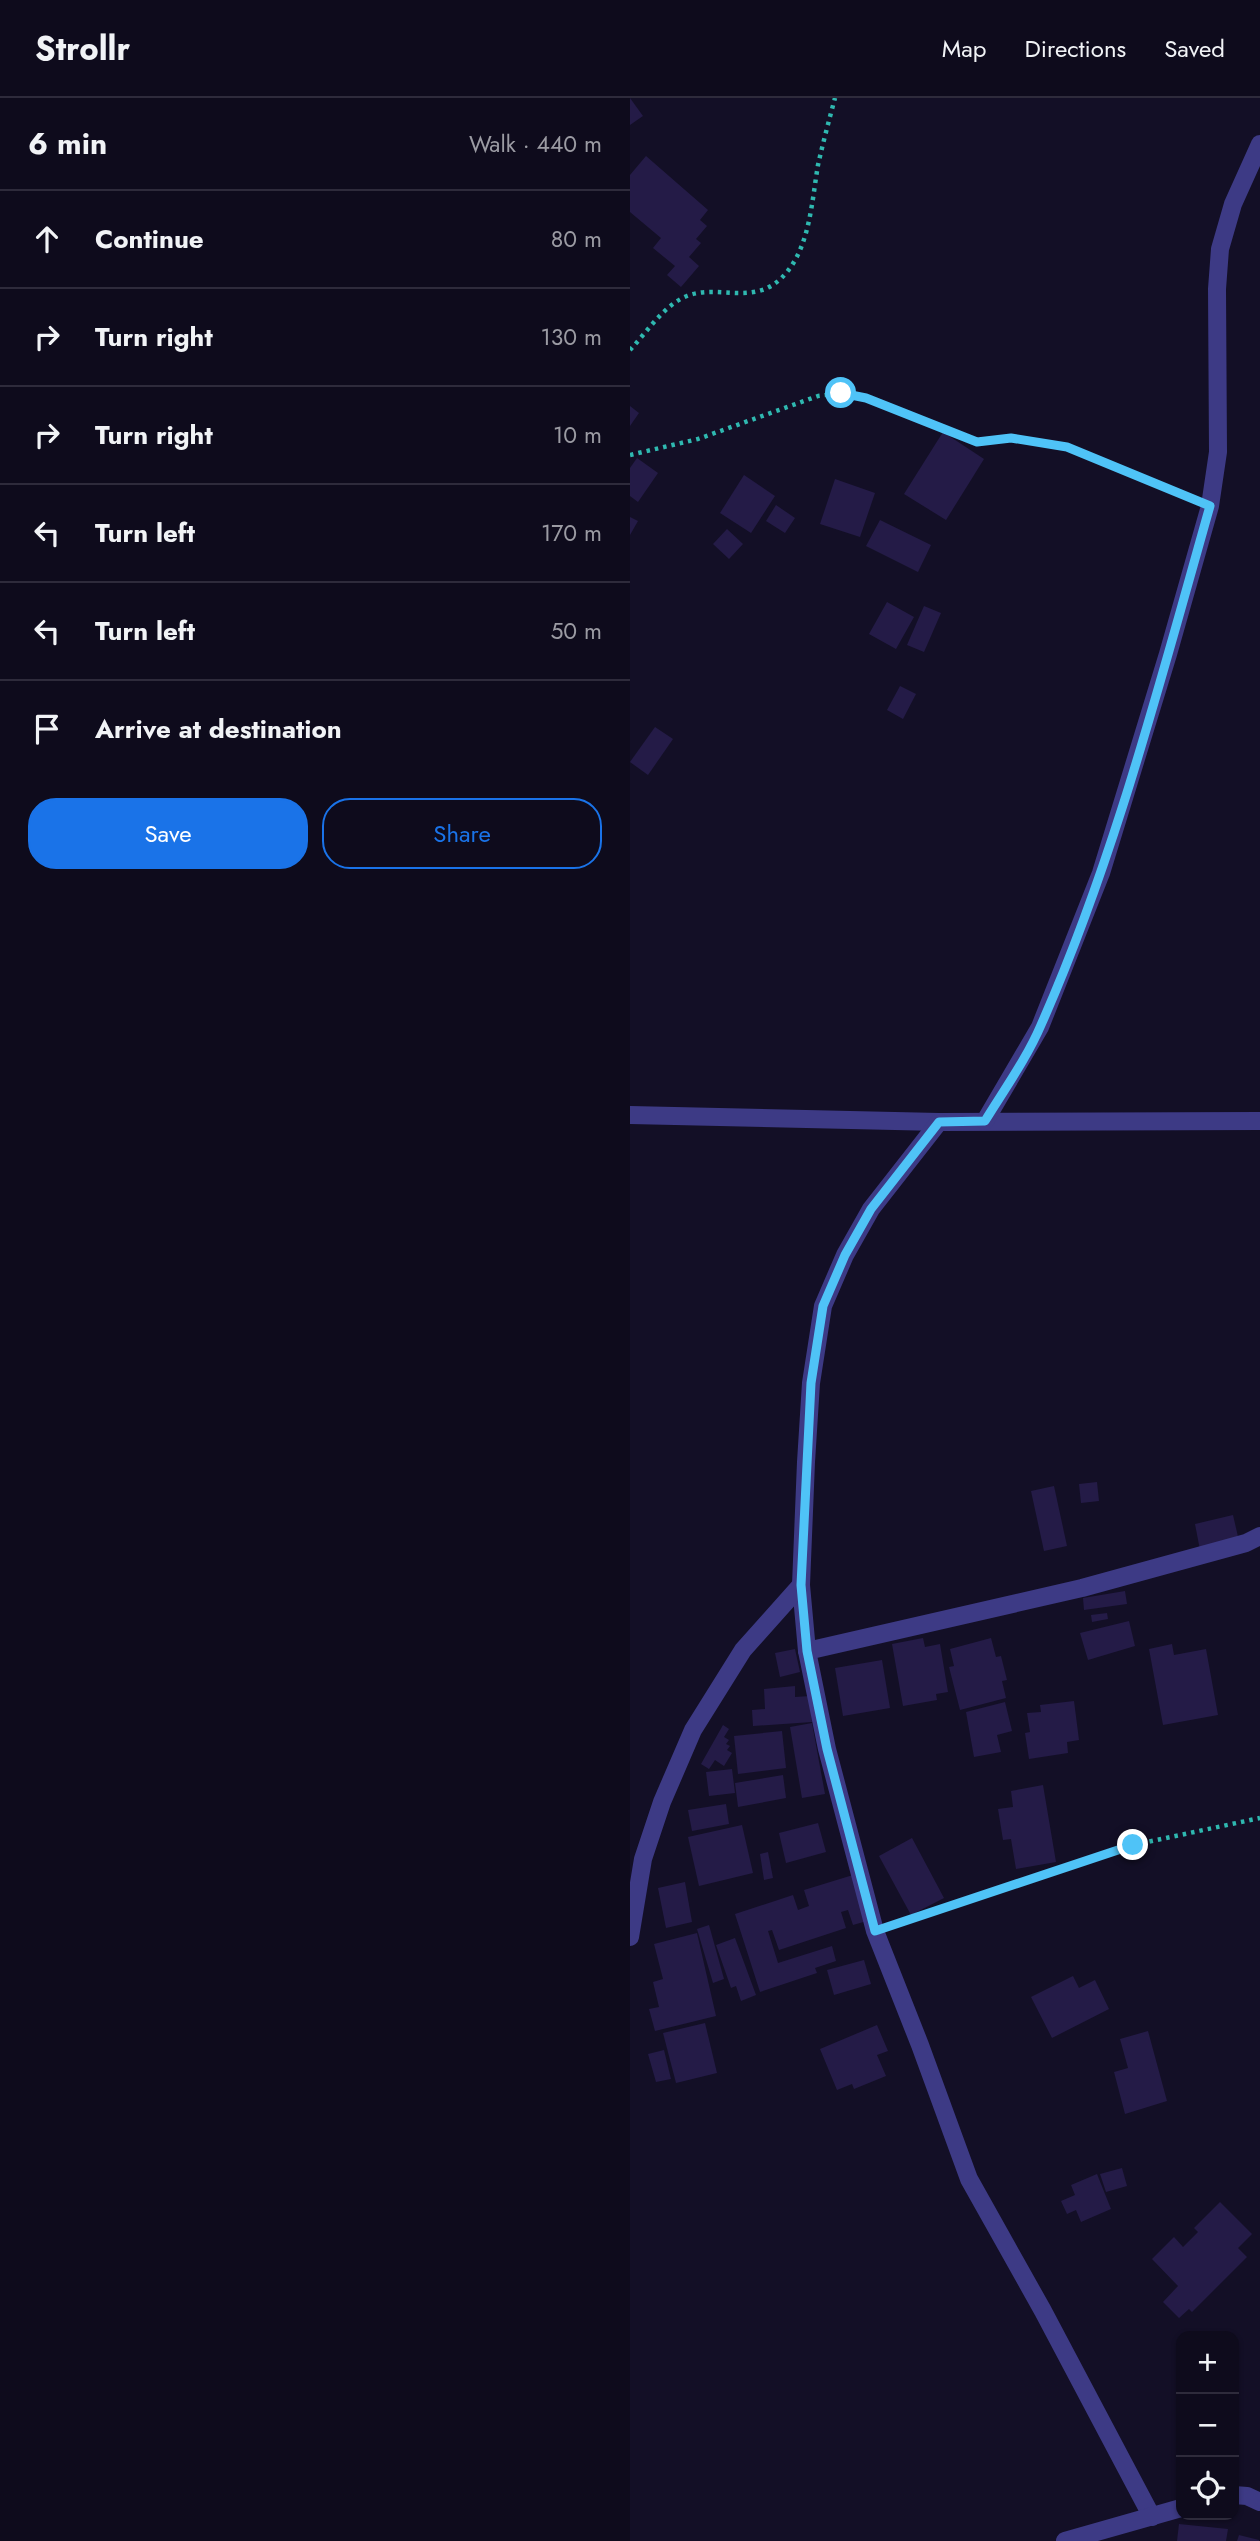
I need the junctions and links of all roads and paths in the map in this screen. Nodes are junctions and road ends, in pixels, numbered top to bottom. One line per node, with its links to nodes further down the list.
1 (835, 98): 3 (path)
2 (1260, 144): 5 (street)
3 (630, 350)
4 (630, 455): 5 (path)
5 (1210, 506): 7 (street)
6 (630, 1115): 9 (street)
7 (985, 1121): 8 (street); 9 (street)
8 (1260, 1121)
9 (939, 1122): 11 (street)
10 (1260, 1535): 12 (street)
11 (801, 1585): 12 (street); 15 (street)
12 (807, 1651): 14 (street)
13 (1260, 1818): 14 (path)
14 (875, 1931): 17 (street)
15 (630, 1937)
16 (1176, 2510): 17 (street)
17 (1152, 2517): 18 (street)
18 (1065, 2541)

